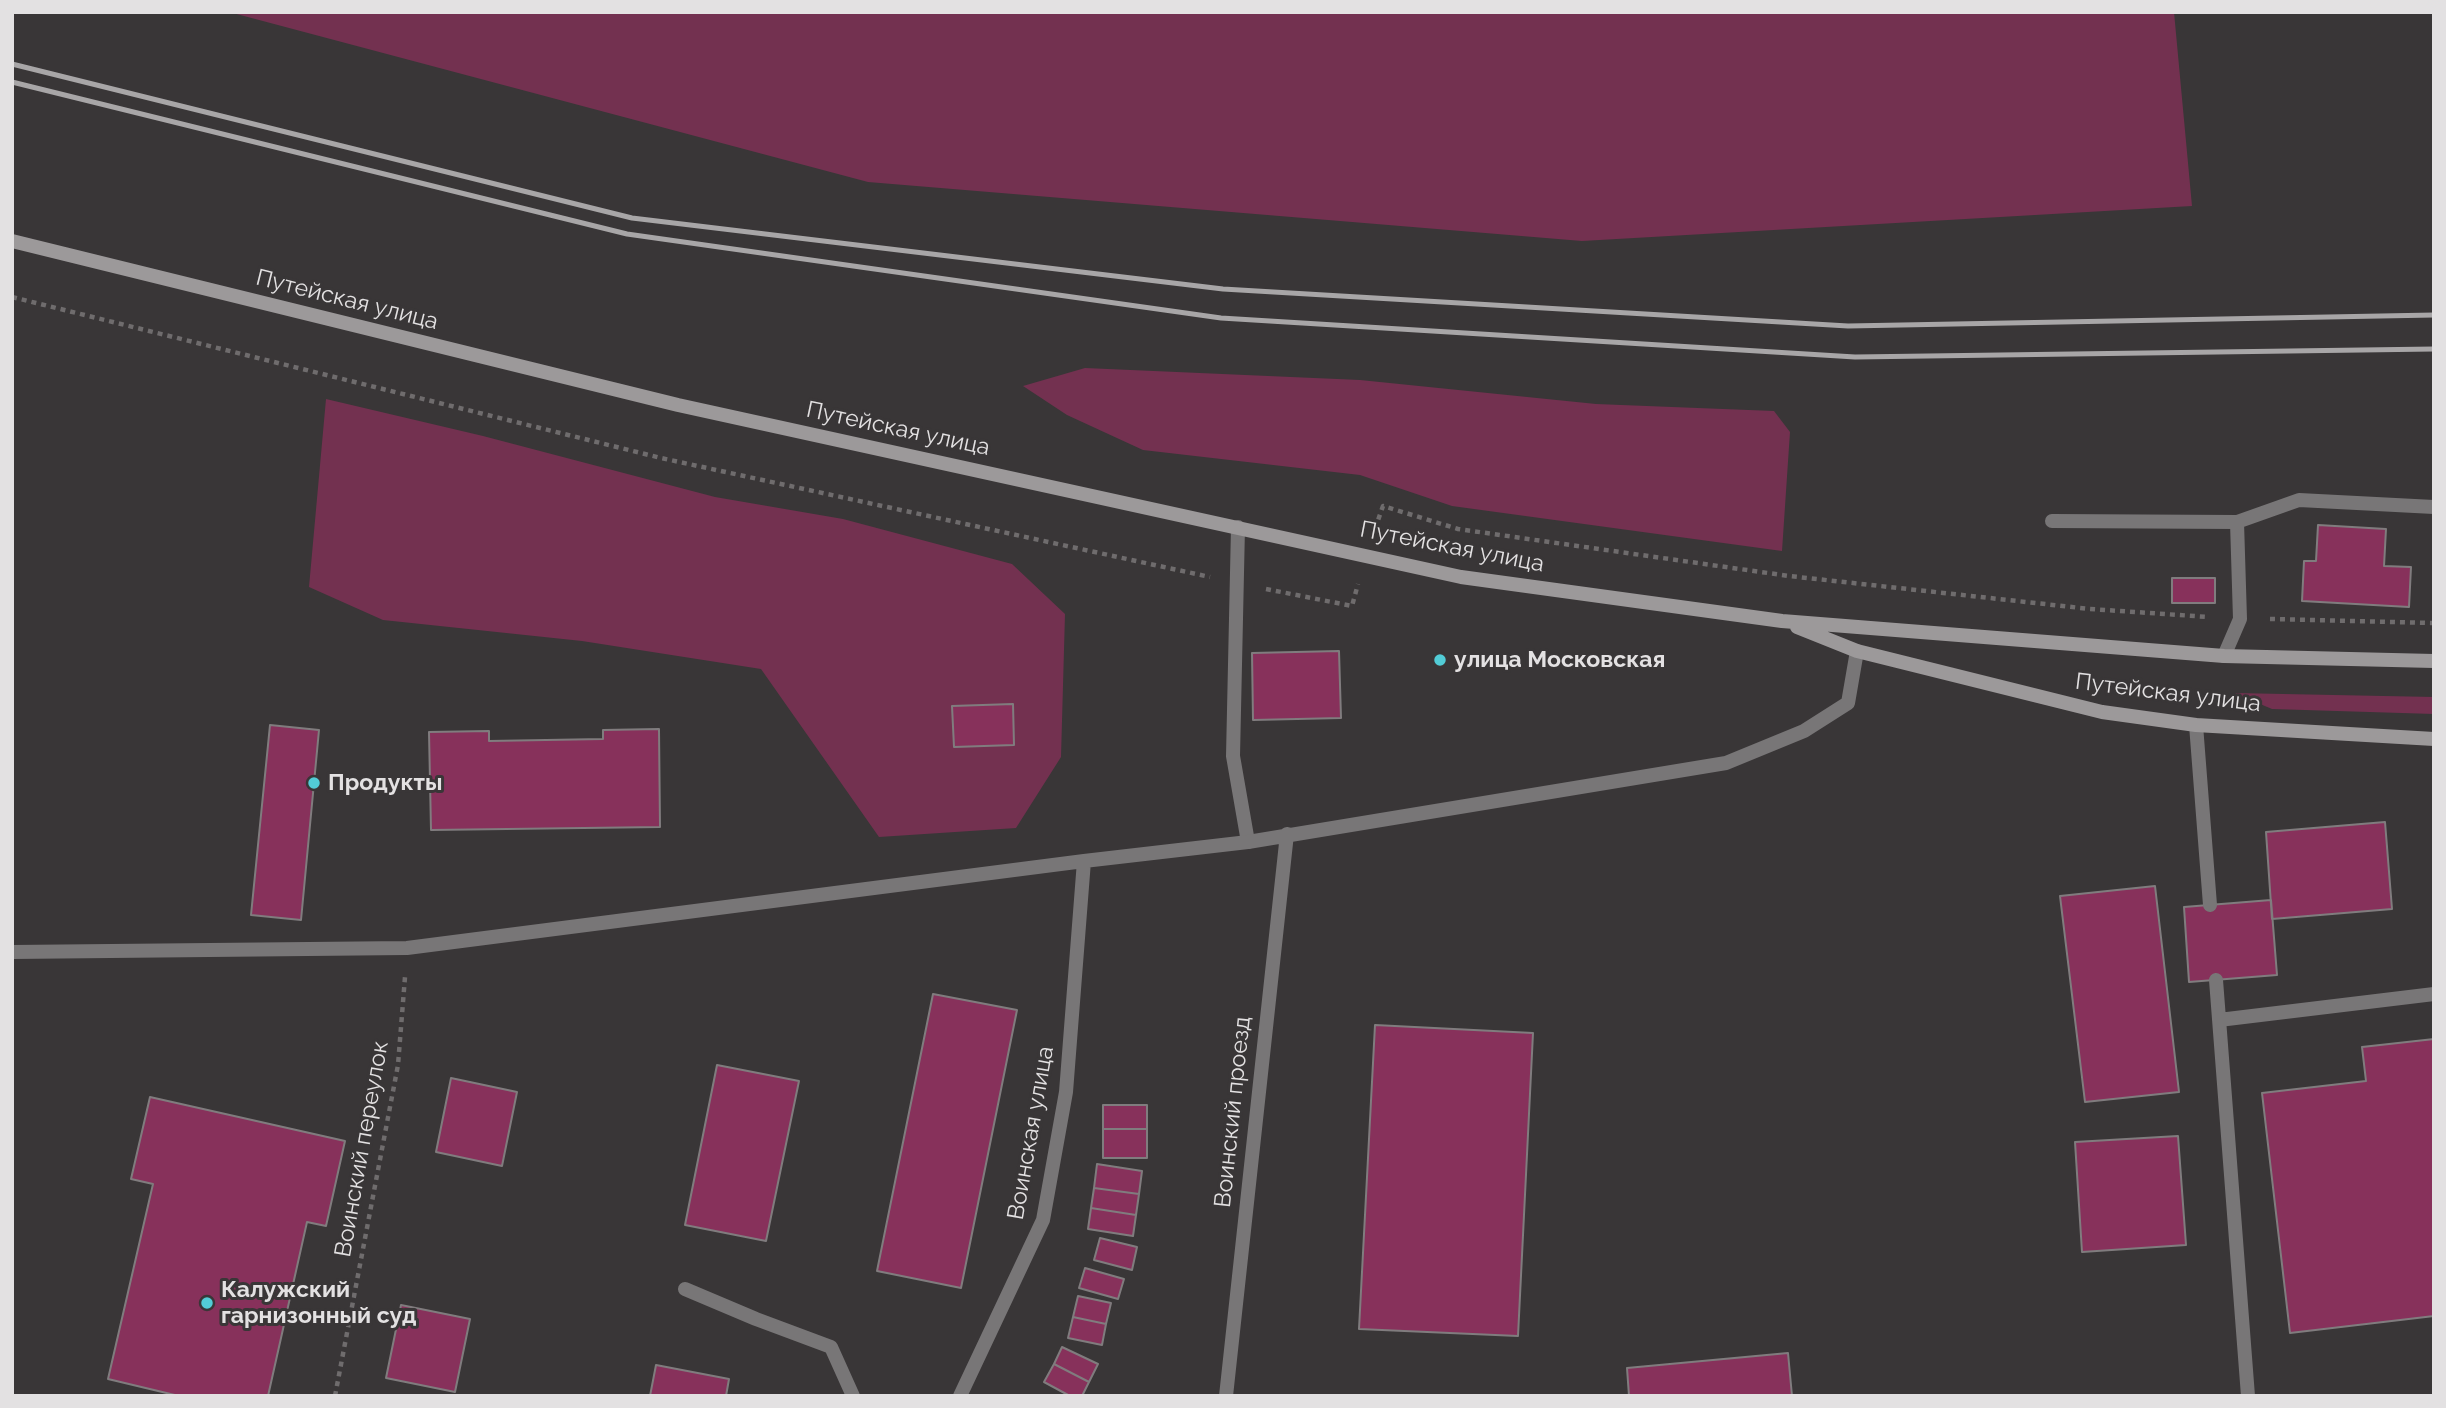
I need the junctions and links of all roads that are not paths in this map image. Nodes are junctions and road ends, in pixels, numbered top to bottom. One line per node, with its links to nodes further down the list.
1 (12, 241): 5 (street, Путейская улица)
2 (2434, 508): 4 (street)
3 (2052, 521): 4 (street)
4 (2237, 522): 8 (street)
5 (1238, 527): 6 (street, Путейская улица); 13 (street)
6 (1782, 621): 7 (street, Путейская улица); 8 (street, Путейская улица)
7 (1857, 651): 10 (street, Путейская улица); 12 (street)
8 (2224, 656): 9 (street, Путейская улица)
9 (2434, 660)
10 (2196, 724): 11 (street, Путейская улица); 15 (street)
11 (2434, 739)
12 (1287, 834): 13 (street); 23 (street, Воинский проезд)
13 (1248, 842): 14 (street)
14 (1084, 861): 16 (street); 22 (street, Воинская улица)
15 (2210, 905)
16 (12, 953)
17 (2216, 980): 19 (street)
18 (2434, 993): 19 (street)
19 (2219, 1020): 24 (street)
20 (685, 1289): 21 (street)
21 (853, 1396)
22 (960, 1396)
23 (1226, 1396)
24 (2248, 1396)

